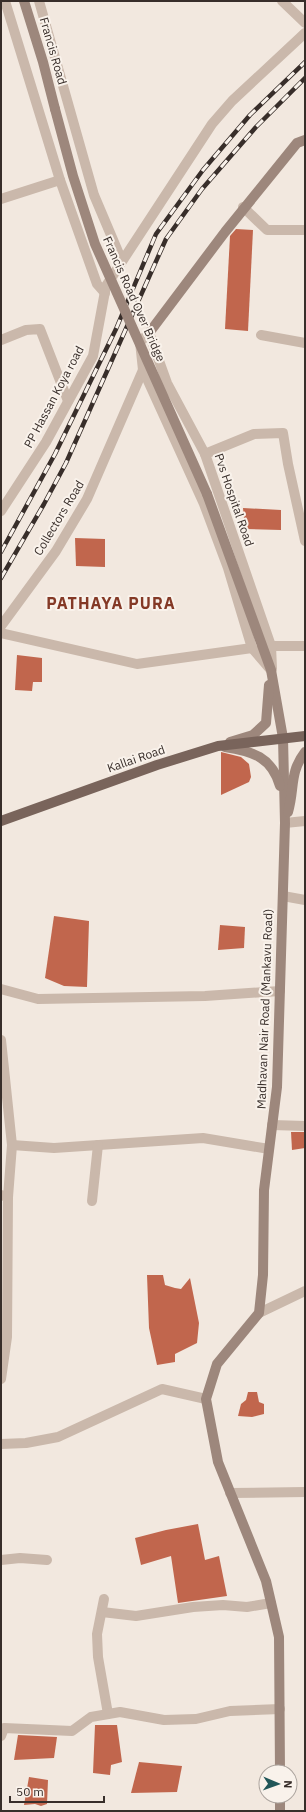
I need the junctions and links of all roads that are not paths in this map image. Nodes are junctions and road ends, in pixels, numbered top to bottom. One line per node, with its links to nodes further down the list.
1 (5, 1): 9 (street)
2 (24, 1): 7 (main road, Francis Road)
3 (39, 1): 13 (street)
4 (282, 1): 5 (street)
5 (305, 23)
6 (305, 33): 13 (street)
7 (55, 109): 22 (main road, Francis Road Over Bridge, bridge)
8 (305, 140): 11 (main road)
9 (60, 180): 10 (street); 14 (street)
10 (1, 199)
11 (244, 208): 12 (street); 15 (main road)
12 (305, 230)
13 (122, 261): 14 (street)
14 (106, 290): 20 (street, PP Hassan Koya road)
15 (149, 333): 19 (street); 21 (street, Pvs Hospital Road)
16 (261, 334): 18 (street)
17 (1, 340): 20 (street)
18 (305, 343)
19 (143, 370): 25 (street, Collectors Road); 29 (street)
20 (68, 401): 23 (street, PP Hassan Koya road)
21 (205, 454): 24 (street); 27 (street, Pvs Hospital Road)
22 (207, 494): 30 (main road, Madhavan Nair Road (Mankavu Road))
23 (1, 511)
24 (305, 541)
25 (1, 626)
26 (1, 633): 29 (street)
27 (271, 646): 28 (street); 31 (street, Pvs Hospital Road)
28 (305, 646)
29 (252, 648): 30 (street)
30 (270, 670): 31 (main road, Madhavan Nair Road (Mankavu Road)); 34 (main road)
31 (272, 683): 33 (main road, Madhavan Nair Road (Mankavu Road))
32 (305, 736): 33 (main road, Kallai Road)
33 (283, 738): 34 (main road, Kallai Road); 36 (main road, Madhavan Nair Road (Mankavu Road))
34 (218, 746): 36 (main road); 37 (main road, Kallai Road)
35 (305, 752): 39 (main road)
36 (284, 801): 39 (main road, Madhavan Nair Road (Mankavu Road))
37 (1, 821)
38 (305, 822): 39 (street)
39 (285, 823): 40 (main road, Madhavan Nair Road (Mankavu Road))
40 (283, 896): 41 (street); 43 (main road, Madhavan Nair Road (Mankavu Road))
41 (305, 900)
42 (1, 989): 43 (street)
43 (280, 991): 45 (main road, Madhavan Nair Road (Mankavu Road))
44 (1, 1040): 47 (street)
45 (272, 1125): 46 (street); 49 (main road, Madhavan Nair Road (Mankavu Road))
46 (305, 1126)
47 (12, 1145): 48 (street); 50 (street)
48 (98, 1145): 49 (street); 51 (street)
49 (269, 1149): 53 (main road, Madhavan Nair Road (Mankavu Road))
50 (4, 1196): 54 (street)
51 (92, 1201)
52 (305, 1291): 53 (street)
53 (259, 1313): 55 (main road)
54 (2, 1379)
55 (206, 1399): 56 (street); 58 (main road)
56 (1, 1444)
57 (305, 1492): 58 (street)
58 (230, 1493): 62 (main road)
59 (1, 1560): 60 (street)
60 (47, 1560)
61 (104, 1599): 63 (street)
62 (271, 1603): 63 (street); 64 (main road)
63 (102, 1612): 65 (street)
64 (280, 1709): 65 (street); 67 (main road)
65 (108, 1714): 66 (street)
66 (2, 1731)
67 (280, 1764)

